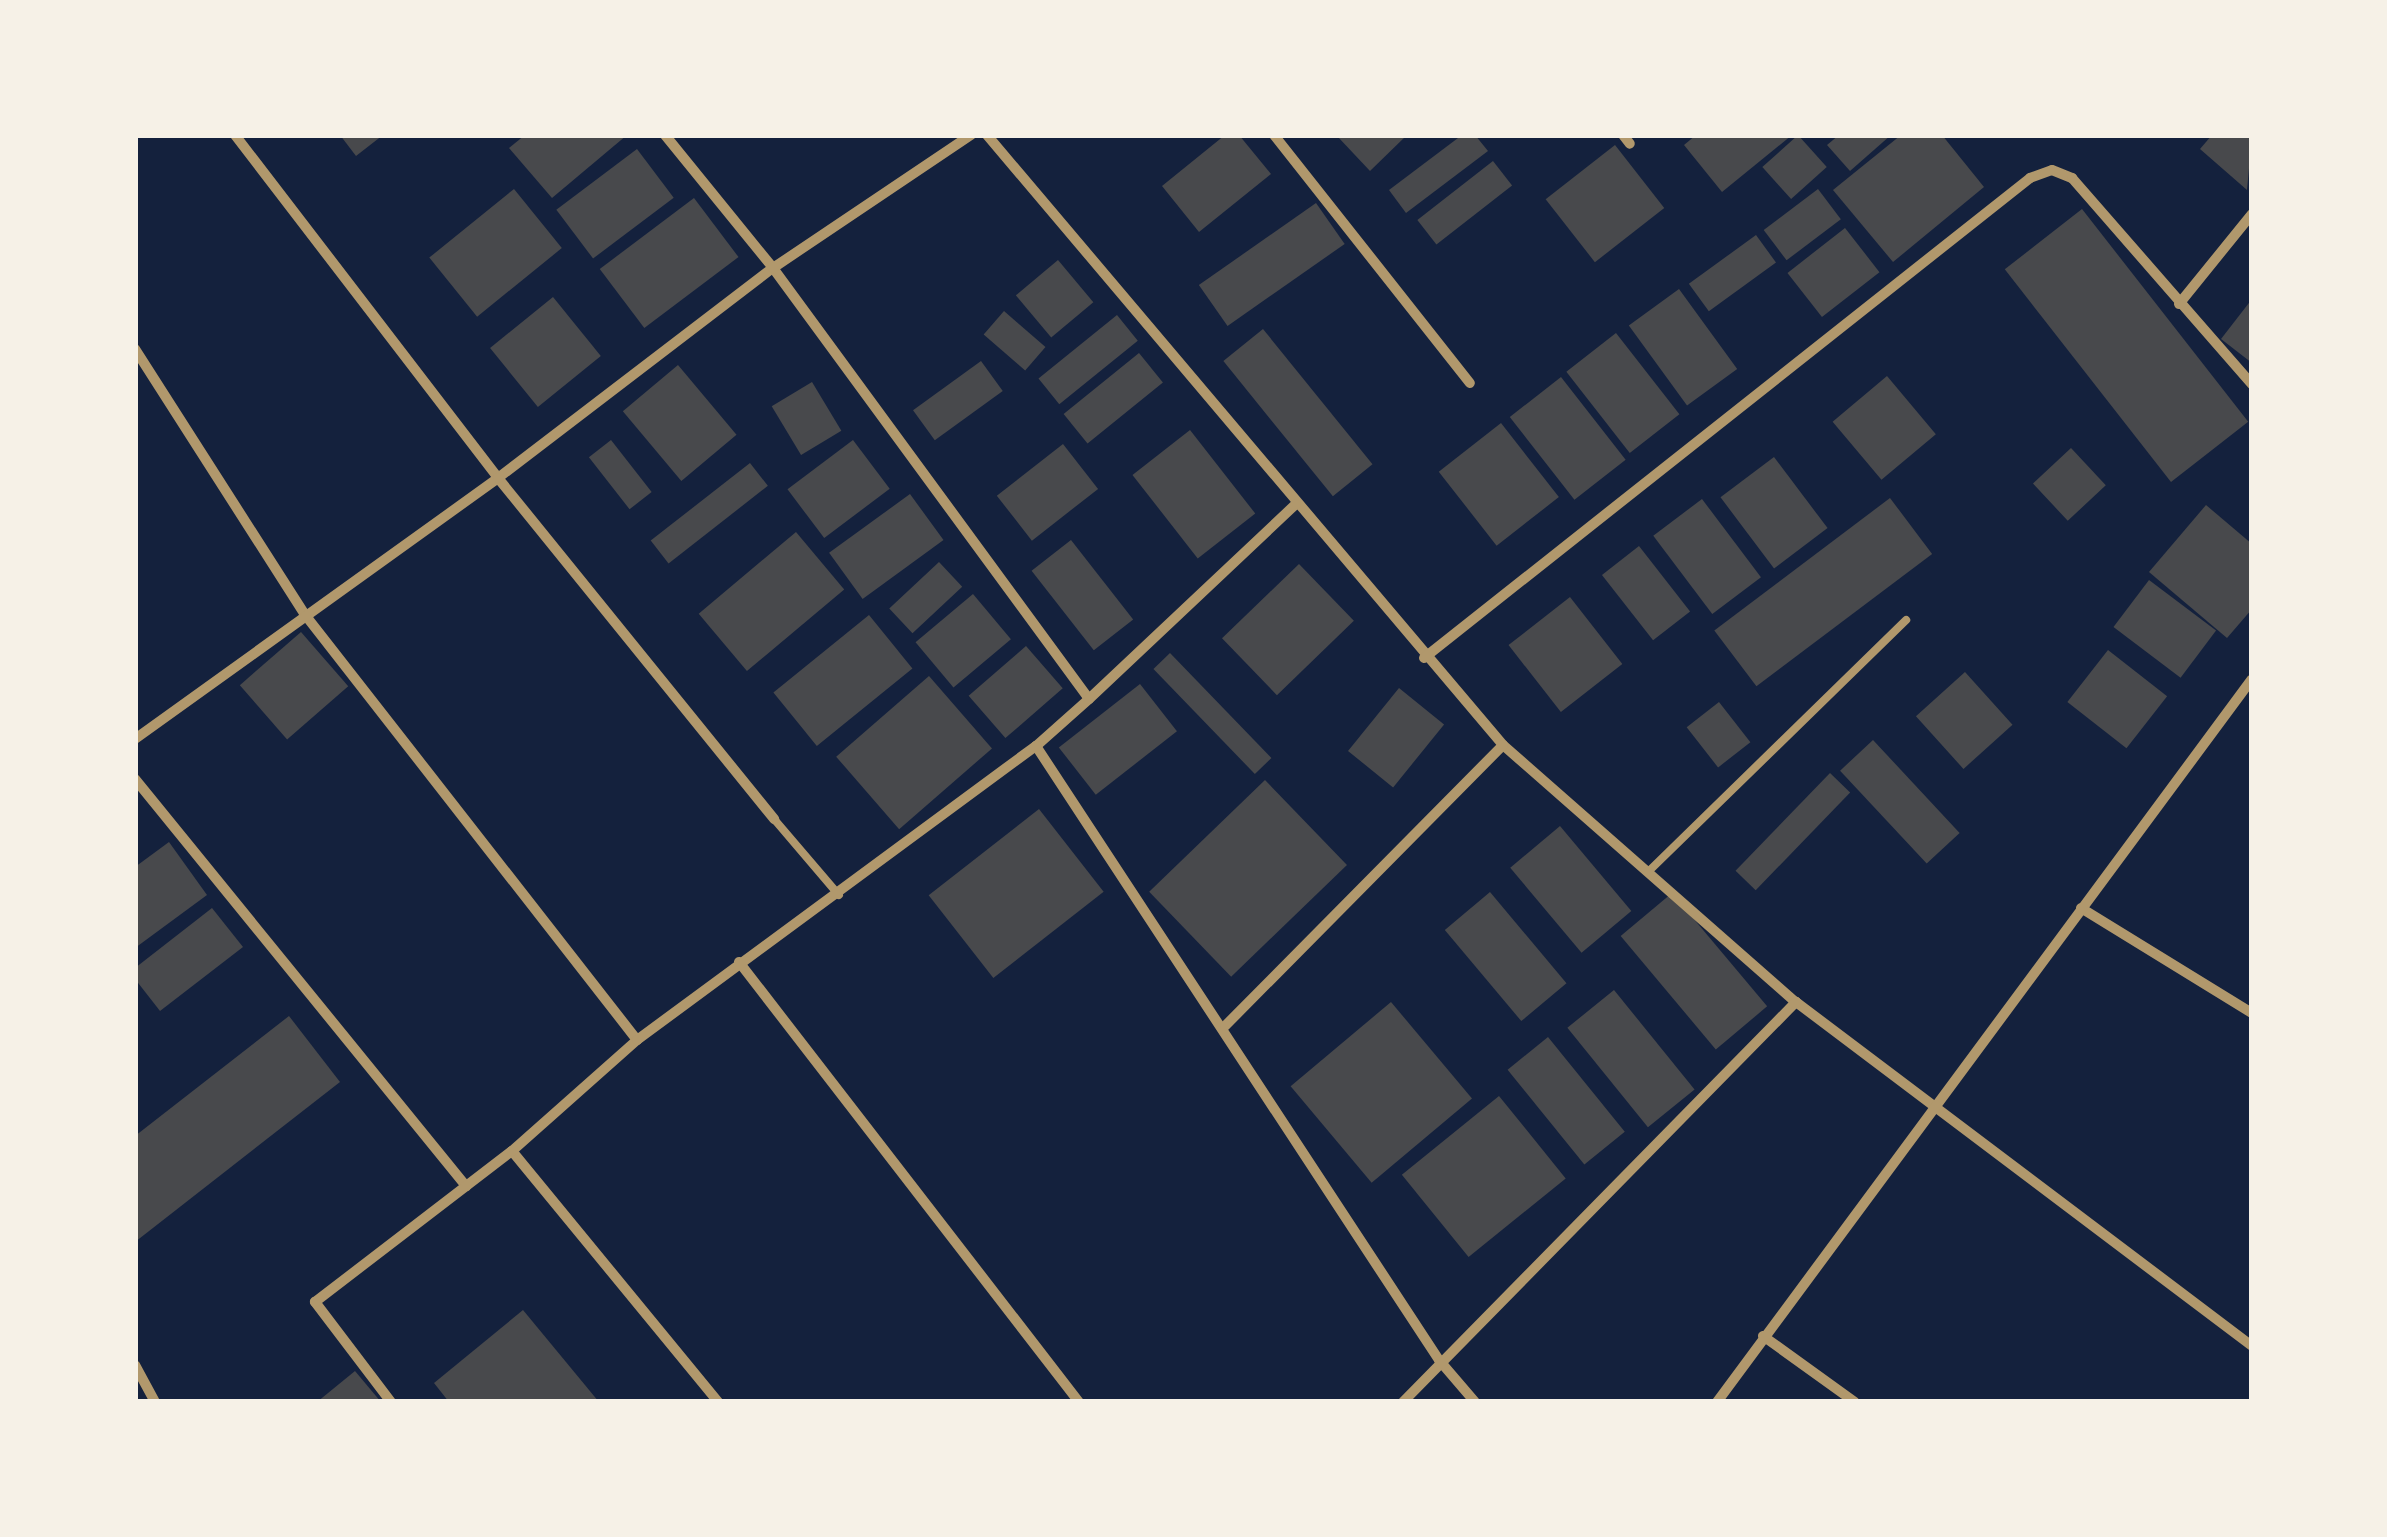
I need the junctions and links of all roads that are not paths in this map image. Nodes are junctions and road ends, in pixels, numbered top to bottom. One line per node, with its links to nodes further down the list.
1 (236, 135): 12 (street)
2 (665, 135): 7 (street)
3 (971, 135): 7 (street)
4 (987, 135): 13 (street)
5 (1274, 135): 10 (street)
6 (2252, 214): 8 (street)
7 (772, 268): 12 (street); 18 (street)
8 (2179, 304): 11 (street); 16 (street)
9 (135, 350): 14 (street)
10 (1470, 382)
11 (2252, 384)
12 (498, 478): 14 (street); 23 (street)
13 (1296, 504): 16 (street); 18 (street)
14 (306, 616): 19 (street); 31 (street)
15 (1906, 620): 24 (lane)
16 (1424, 658): 20 (street)
17 (2252, 679): 26 (street)
18 (1089, 699): 21 (street)
19 (135, 740)
20 (1504, 744): 24 (street); 30 (street)
21 (1036, 746): 25 (street); 30 (street)
22 (135, 778): 34 (street)
23 (774, 820): 25 (lane)
24 (1650, 870): 28 (street)
25 (840, 896): 27 (street)
26 (2081, 908): 29 (street); 32 (street)
27 (739, 962): 31 (street); 42 (street)
28 (1796, 1002): 32 (street); 37 (street)
29 (2252, 1013)
30 (1224, 1026): 37 (street)
31 (637, 1040): 33 (street)
32 (1932, 1108): 35 (street); 36 (street)
33 (512, 1151): 34 (street); 41 (street)
34 (466, 1186): 40 (street)
35 (1763, 1336): 45 (street); 46 (street)
36 (2252, 1346)
37 (1439, 1360): 43 (street); 44 (street)
38 (135, 1365): 39 (street)
39 (155, 1402)
40 (390, 1402)
41 (718, 1402)
42 (1080, 1402)
43 (1403, 1402)
44 (1475, 1402)
45 (1716, 1402)
46 (1856, 1402)

